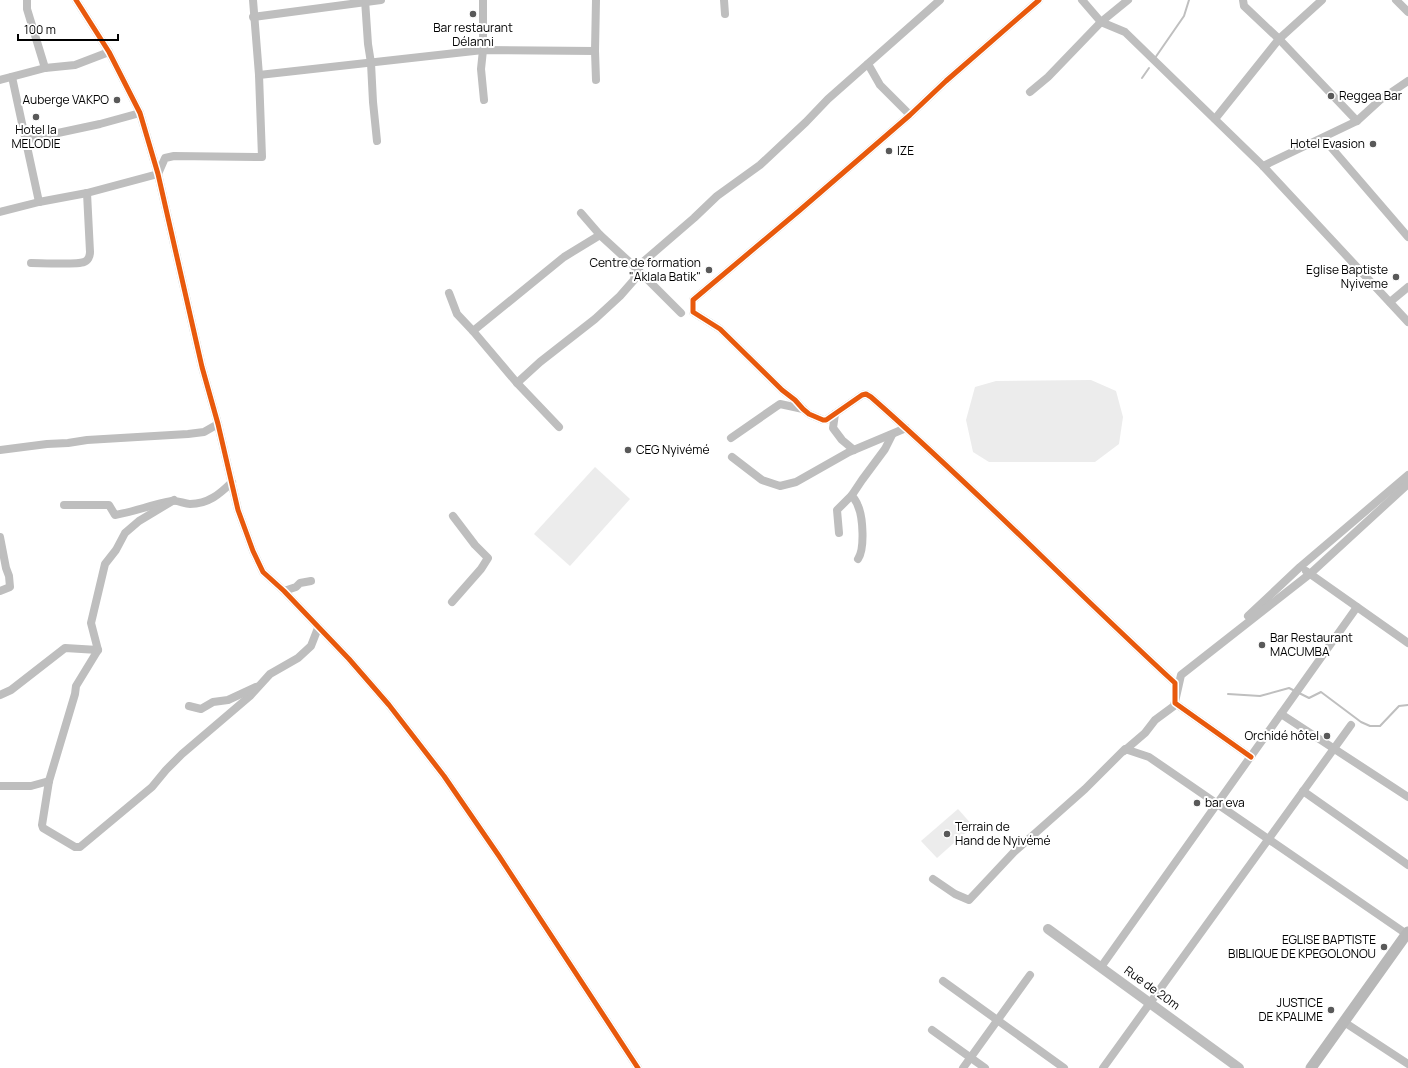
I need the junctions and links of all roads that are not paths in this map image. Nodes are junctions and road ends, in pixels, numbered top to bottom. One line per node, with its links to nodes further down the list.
1 (27, 0): 27 (street)
2 (76, 0): 24 (street)
3 (253, 0): 19 (street)
4 (381, 0): 15 (street)
5 (483, 0): 22 (street)
6 (596, 0): 23 (street)
7 (724, 0): 18 (street)
8 (940, 0): 26 (street)
9 (1039, 0): 36 (street)
10 (1082, 0): 20 (street)
11 (1128, 0): 20 (street)
12 (1237, 0): 16 (street)
13 (1322, 0): 21 (street)
14 (1396, 0): 17 (street)
15 (365, 1): 19 (street); 25 (street)
16 (1243, 3): 21 (street)
17 (1408, 12)
18 (725, 14)
19 (253, 17): 28 (street)
20 (1101, 22): 33 (street); 37 (street)
21 (1279, 39): 37 (street); 38 (street)
22 (483, 50): 23 (street); 25 (street); 34 (street)
23 (595, 51): 31 (street)
24 (109, 52): 27 (street); 35 (street)
25 (371, 63): 28 (street); 41 (street)
26 (868, 64): 36 (street); 51 (street)
27 (45, 68): 29 (street)
28 (259, 75): 43 (street)
29 (12, 77): 30 (street); 40 (street)
30 (0, 80)
31 (596, 80)
32 (1408, 82): 38 (street)
33 (1030, 92)
34 (484, 100)
35 (140, 113): 40 (street); 43 (street)
36 (910, 115): 59 (street)
37 (1215, 119): 42 (street)
38 (1357, 121): 39 (street)
39 (1323, 138): 42 (street); 49 (street)
40 (25, 140): 45 (street)
41 (377, 141)
42 (1263, 166): 54 (street)
43 (158, 174): 44 (street); 61 (street)
44 (87, 193): 45 (street); 50 (street)
45 (39, 202): 46 (street)
46 (0, 212)
47 (581, 213): 48 (street)
48 (600, 235): 51 (street); 57 (street)
49 (1408, 237)
50 (31, 263)
51 (636, 268): 55 (street); 58 (street)
52 (1408, 287): 54 (street)
53 (449, 293): 57 (street)
54 (1390, 302): 56 (street)
55 (680, 313)
56 (1408, 322)
57 (474, 332): 58 (street)
58 (517, 383): 62 (street)
59 (803, 409): 60 (street); 65 (street)
60 (835, 414): 63 (street); 67 (street)
61 (218, 424): 66 (street); 70 (street)
62 (559, 427)
63 (906, 428): 64 (street); 89 (street)
64 (892, 435): 67 (street); 72 (street)
65 (731, 438)
66 (0, 450)
67 (854, 450): 68 (street)
68 (732, 457)
69 (1408, 475): 79 (street)
70 (232, 482): 73 (street); 83 (street)
71 (1408, 484): 80 (street)
72 (852, 495): 76 (street); 78 (street)
73 (174, 500): 74 (street); 88 (street)
74 (64, 505)
75 (453, 516): 84 (street)
76 (839, 533)
77 (0, 537): 82 (street)
78 (858, 558)
79 (1300, 567): 85 (street); 89 (street)
80 (1311, 573): 85 (street); 102 (street)
81 (311, 581): 83 (street)
82 (0, 591)
83 (284, 591): 86 (street)
84 (452, 602)
85 (1357, 607): 87 (street); 93 (street)
86 (318, 628): 90 (street); 117 (street)
87 (1408, 642)
88 (98, 650): 91 (street); 97 (street)
89 (1175, 683): 96 (street)
90 (260, 685): 92 (street); 97 (street)
91 (0, 695)
92 (189, 706)
93 (1281, 714): 95 (street); 96 (street)
94 (1350, 725): 95 (street)
95 (1334, 748): 99 (street); 100 (street)
96 (1251, 757): 101 (street)
97 (49, 781): 98 (street)
98 (0, 786)
99 (1303, 792): 103 (street); 104 (street)
100 (1408, 797)
101 (1217, 804): 103 (street); 105 (street); 108 (street)
102 (1026, 838)
103 (1268, 839): 107 (street); 111 (street)
104 (1408, 865)
105 (933, 879)
106 (1048, 929): 108 (street, Rue de 20m)
107 (1408, 934): 113 (main road)
108 (1101, 967): 111 (street, Rue de 20m)
109 (1030, 975): 112 (street)
110 (943, 981): 112 (street)
111 (1150, 1003): 121 (street); 122 (street, Rue de 20m)
112 (997, 1020): 115 (street); 120 (street)
113 (1344, 1022): 116 (street); 123 (main road)
114 (932, 1030): 115 (street)
115 (970, 1058): 118 (street); 119 (street)
116 (1408, 1064)
117 (638, 1068)
118 (963, 1068)
119 (984, 1068)
120 (1064, 1068)
121 (1103, 1068)
122 (1240, 1068)
123 (1311, 1068)

